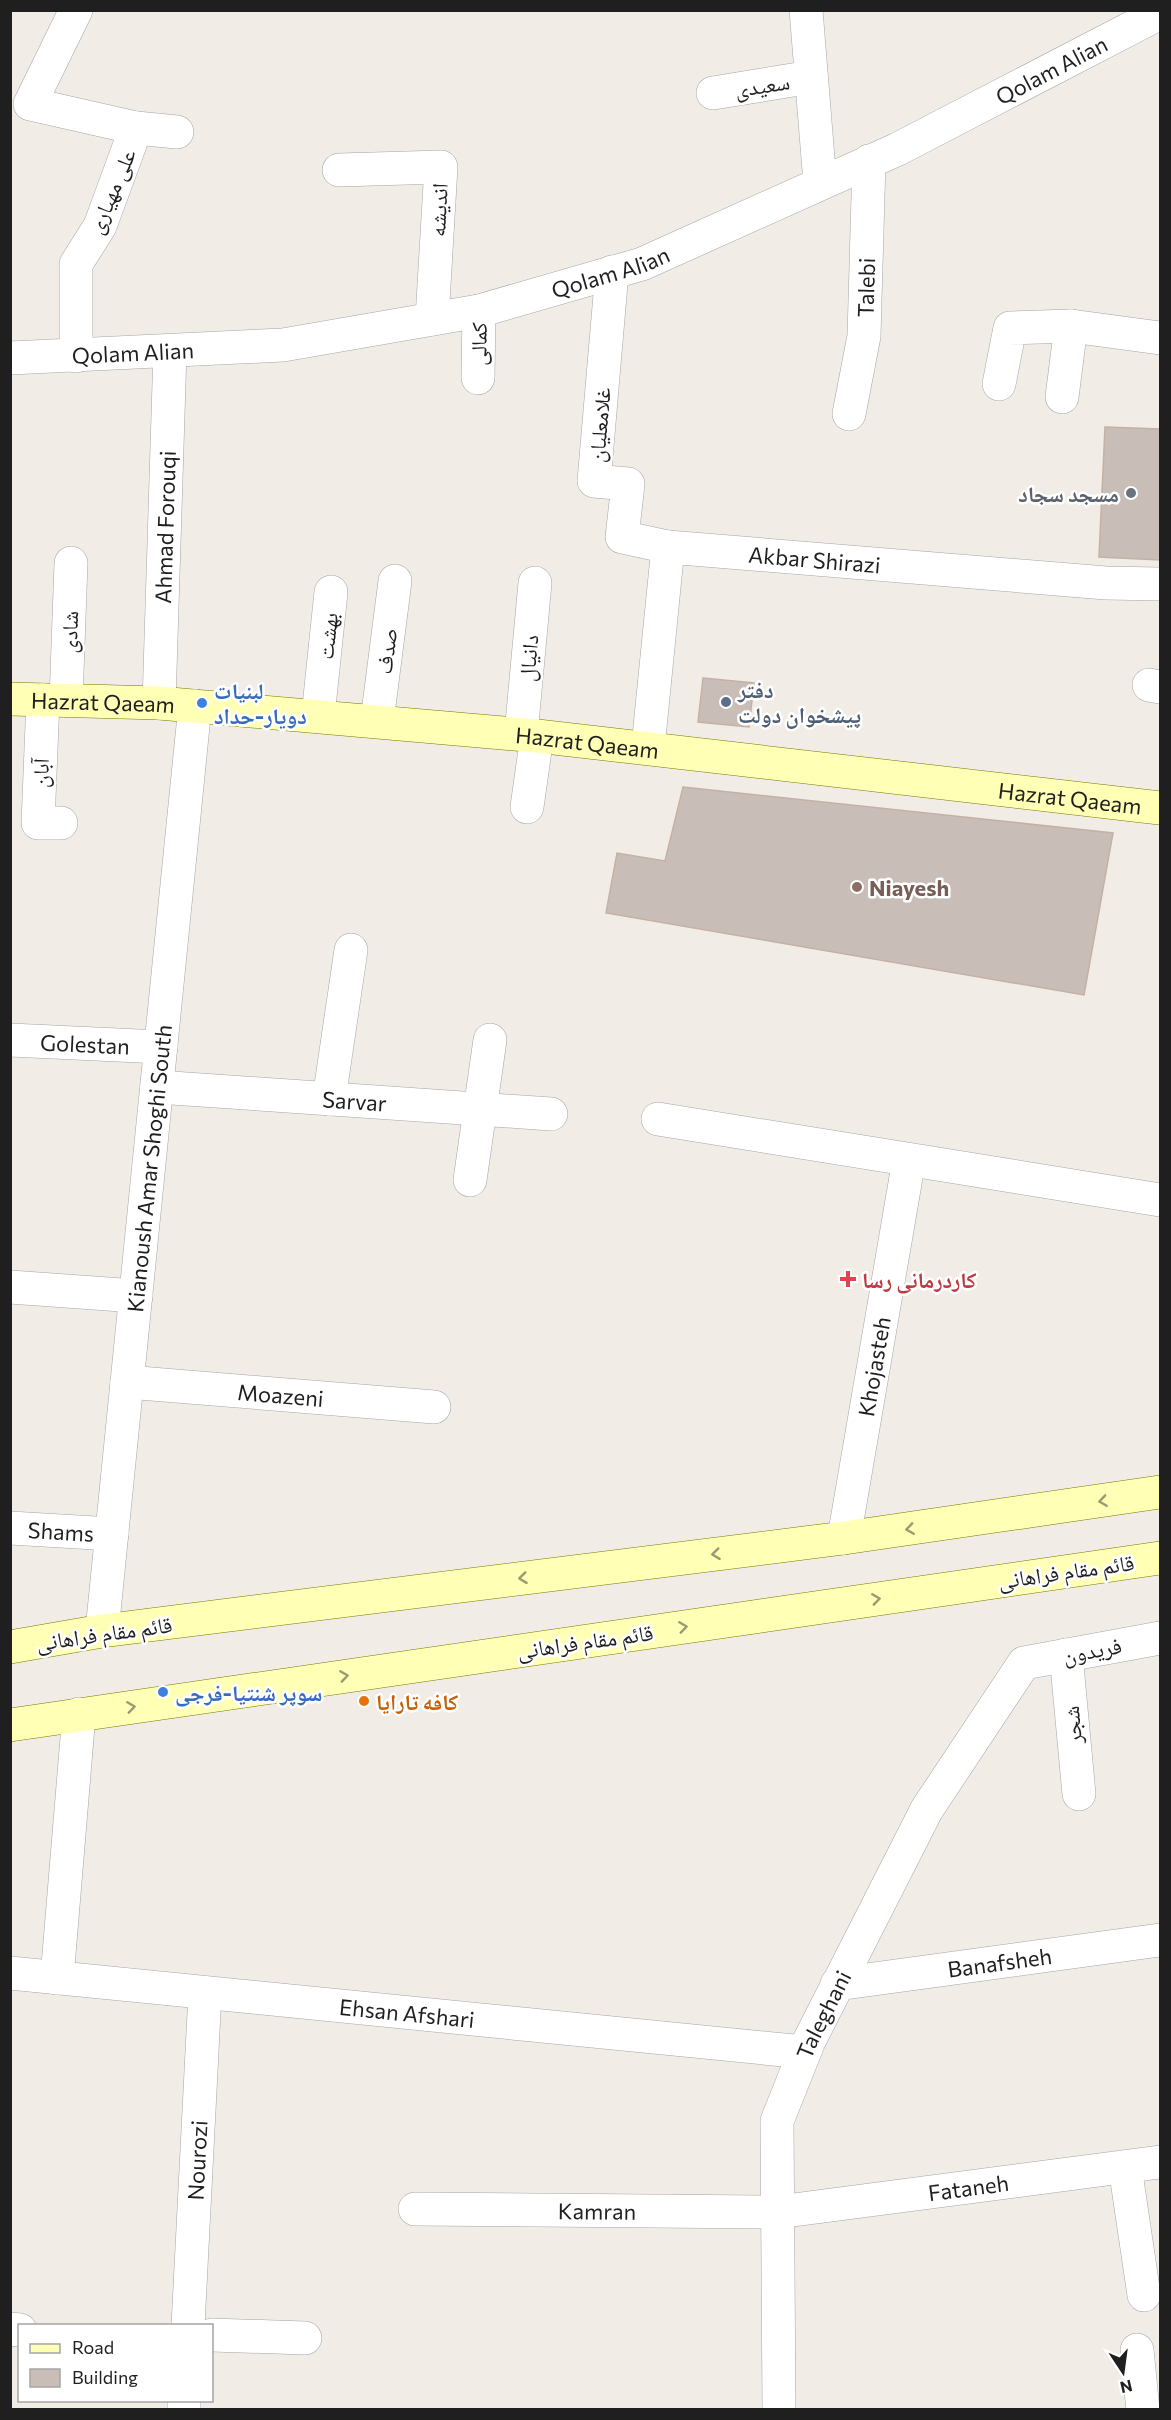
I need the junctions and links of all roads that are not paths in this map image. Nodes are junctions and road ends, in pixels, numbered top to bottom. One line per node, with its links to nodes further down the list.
1 (76, 10): 6 (street, علی مهیاری)
2 (806, 10): 4 (street)
3 (1161, 13): 9 (street, Qolam Alian)
4 (811, 77): 5 (street, سعیدی); 11 (street)
5 (712, 93)
6 (20, 102): 7 (street, علی مهیاری)
7 (136, 128): 8 (street); 18 (street, علی مهیاری)
8 (177, 132)
9 (869, 161): 11 (street, Qolam Alian); 23 (street, Talebi)
10 (339, 170): 14 (street, اندیشه)
11 (820, 183): 12 (street, Qolam Alian)
12 (612, 272): 13 (street, Qolam Alian); 24 (street, غلامعلیان)
13 (479, 310): 14 (street, Qolam Alian); 20 (street, کمالی)
14 (432, 319): 17 (street, Qolam Alian)
15 (1071, 326): 16 (street); 21 (street); 22 (street)
16 (1161, 338)
17 (170, 351): 18 (street, Qolam Alian); 32 (street, Ahmad Forouqi)
18 (76, 356): 19 (street, Qolam Alian)
19 (10, 358)
20 (478, 378)
21 (999, 384)
22 (1062, 397)
23 (849, 414)
24 (668, 547): 28 (street, Akbar Shirazi); 37 (street)
25 (71, 563): 31 (street, شادی)
26 (395, 581): 35 (street, صدف)
27 (535, 583): 36 (street, دانیال)
28 (1161, 584)
29 (331, 592): 34 (street, بهشت)
30 (10, 699): 31 (main road, Hazrat Qaeam)
31 (55, 700): 32 (main road, Hazrat Qaeam); 40 (street, آبان)
32 (159, 703): 33 (main road, Hazrat Qaeam)
33 (195, 706): 34 (main road, Hazrat Qaeam); 44 (street, Kianoush Amar Shoghi South)
34 (318, 716): 35 (main road, Hazrat Qaeam)
35 (377, 721): 36 (main road, Hazrat Qaeam)
36 (529, 735): 37 (main road, Hazrat Qaeam); 38 (street, دانیال)
37 (648, 747): 39 (main road, Hazrat Qaeam)
38 (527, 807)
39 (1161, 808)
40 (61, 823)
41 (351, 950): 46 (street)
42 (10, 1040): 44 (street, Golestan)
43 (490, 1040): 47 (street)
44 (161, 1047): 45 (street, Kianoush Amar Shoghi South)
45 (157, 1088): 46 (street, Sarvar); 54 (street, Kianoush Amar Shoghi South)
46 (329, 1099): 47 (street, Sarvar)
47 (480, 1110): 48 (street, Sarvar); 51 (street)
48 (551, 1114)
49 (658, 1119): 50 (street)
50 (909, 1160): 52 (street); 60 (street, Khojasteh)
51 (470, 1180)
52 (1161, 1200)
53 (10, 1287): 54 (street)
54 (136, 1296): 55 (street, Kianoush Amar Shoghi South)
55 (127, 1382): 56 (street, Moazeni); 59 (street, Kianoush Amar Shoghi South)
56 (434, 1407)
57 (1161, 1492): 60 (main road, قائم مقام فراهانی, one-way to 60)
58 (10, 1528): 59 (street, Shams)
59 (112, 1534): 62 (street, Kianoush Amar Shoghi South)
60 (844, 1538): 62 (main road, قائم مقام فراهانی, one-way to 62)
61 (1161, 1558): 67 (main road, قائم مقام فراهانی, one-way to 61)
62 (102, 1631): 64 (main road, قائم مقام فراهانی)
63 (1161, 1638): 65 (street, فریدون)
64 (10, 1647)
65 (1066, 1655): 66 (street, فریدون); 69 (street, شجر)
66 (1024, 1663): 73 (street, Taleghani)
67 (79, 1714): 68 (main road, قائم مقام فراهانی); 72 (street)
68 (10, 1725)
69 (1079, 1794)
70 (1161, 1940): 73 (street, Banafsheh)
71 (10, 1973): 72 (street, Ehsan Afshari)
72 (57, 1978): 74 (street, Ehsan Afshari)
73 (837, 1984): 75 (street, Taleghani)
74 (205, 1993): 75 (street, Ehsan Afshari); 81 (street, Nourozi)
75 (804, 2052): 79 (street, Taleghani)
76 (1161, 2162): 77 (street, Fataneh)
77 (1125, 2167): 79 (street, Fataneh); 80 (street)
78 (415, 2209): 79 (street, Kamran)
79 (777, 2212): 85 (street, Taleghani)
80 (1144, 2295)
81 (188, 2324)
82 (213, 2335): 83 (street)
83 (305, 2338)
84 (1137, 2350): 86 (street)
85 (779, 2409)
86 (1143, 2409)

